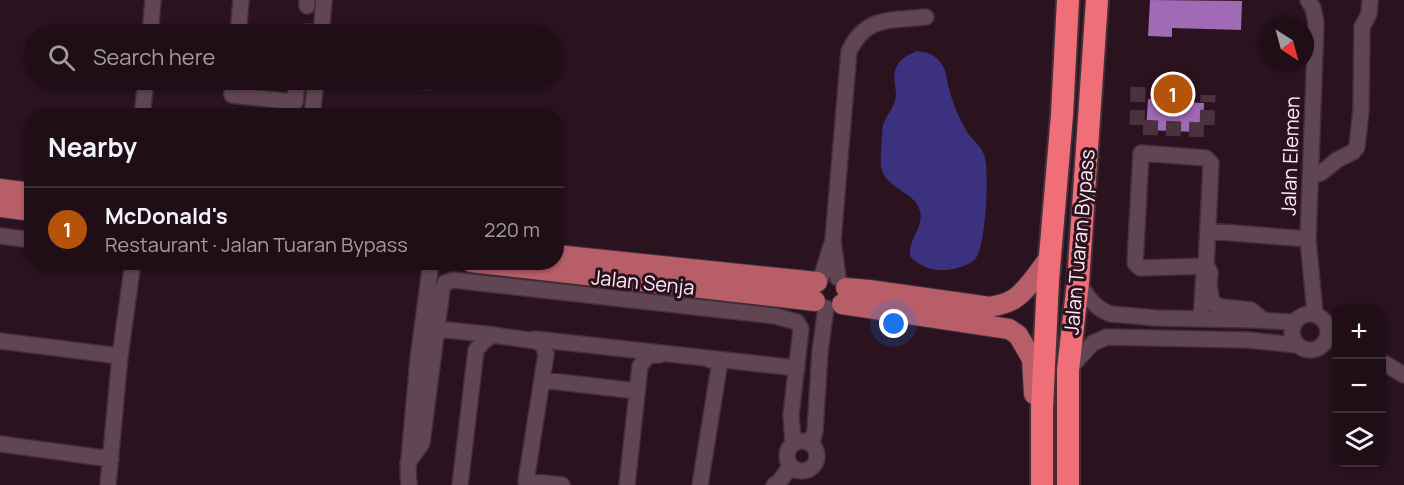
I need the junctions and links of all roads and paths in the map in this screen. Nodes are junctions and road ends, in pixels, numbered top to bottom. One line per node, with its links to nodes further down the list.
1 (153, 0): 11 (street)
2 (242, 0): 12 (street)
3 (324, 0): 13 (street)
4 (1068, 0): 21 (highway, Jalan Tuaran Bypass)
5 (1077, 0): 21 (highway)
6 (1096, 0): 14 (highway, Jalan Tuaran Bypass)
7 (1102, 0): 14 (highway)
8 (1308, 0): 22 (street, Jalan Elemen)
9 (1370, 0): 22 (street)
10 (926, 17): 38 (street)
11 (151, 24)
12 (239, 24)
13 (322, 24)
14 (1094, 44): 37 (highway, Jalan Tuaran Bypass)
15 (145, 90): 19 (street)
16 (232, 90): 17 (street)
17 (296, 90)
18 (315, 90): 20 (street)
19 (143, 108)
20 (313, 108)
21 (1062, 115): 32 (highway, Jalan Tuaran Bypass)
22 (1311, 176): 30 (street, Jalan Elemen)
23 (0, 189): 24 (main road)
24 (24, 192)
25 (0, 207): 26 (main road)
26 (24, 210)
27 (1208, 231): 30 (street); 33 (street); 33 (street)
28 (0, 236): 29 (street)
29 (24, 239)
30 (1308, 239): 39 (street, Jalan Elemen)
31 (564, 256): 38 (main road, Jalan Senja)
32 (1050, 257): 38 (main road, Jalan Senja); 59 (highway, Jalan Tuaran Bypass)
33 (1206, 266): 40 (street); 41 (street)
34 (132, 270): 49 (street)
35 (430, 270): 61 (street)
36 (564, 270): 38 (main road, Jalan Senja)
37 (1078, 282): 40 (street); 52 (highway, Jalan Tuaran Bypass)
38 (829, 291): 58 (street); 59 (main road, Jalan Senja)
39 (1316, 314): 42 (street); 44 (street)
40 (1201, 319): 41 (street)
41 (1263, 320): 42 (street)
42 (1293, 322): 46 (street)
43 (437, 329): 51 (street); 51 (street); 61 (street)
44 (1332, 329): 47 (street)
45 (0, 341): 49 (street)
46 (1296, 345): 47 (street); 52 (street)
47 (1320, 348): 48 (street)
48 (1332, 349)
49 (120, 356): 60 (street)
50 (1386, 364): 53 (street)
51 (797, 368): 56 (street)
52 (1068, 370): 71 (highway, Jalan Tuaran Bypass)
53 (1404, 375)
54 (542, 380): 55 (street); 65 (street); 66 (street)
55 (637, 391): 67 (street); 68 (street)
56 (793, 443): 58 (street); 62 (street)
57 (0, 444): 60 (street)
58 (812, 444): 62 (street)
59 (1042, 453): 70 (highway, Jalan Tuaran Bypass)
60 (111, 459): 63 (street)
61 (408, 463): 64 (street)
62 (790, 465): 69 (street)
63 (108, 485)
64 (409, 485)
65 (460, 485)
66 (562, 485)
67 (627, 485)
68 (700, 485)
69 (774, 485)
70 (1042, 485)
71 (1068, 485)

